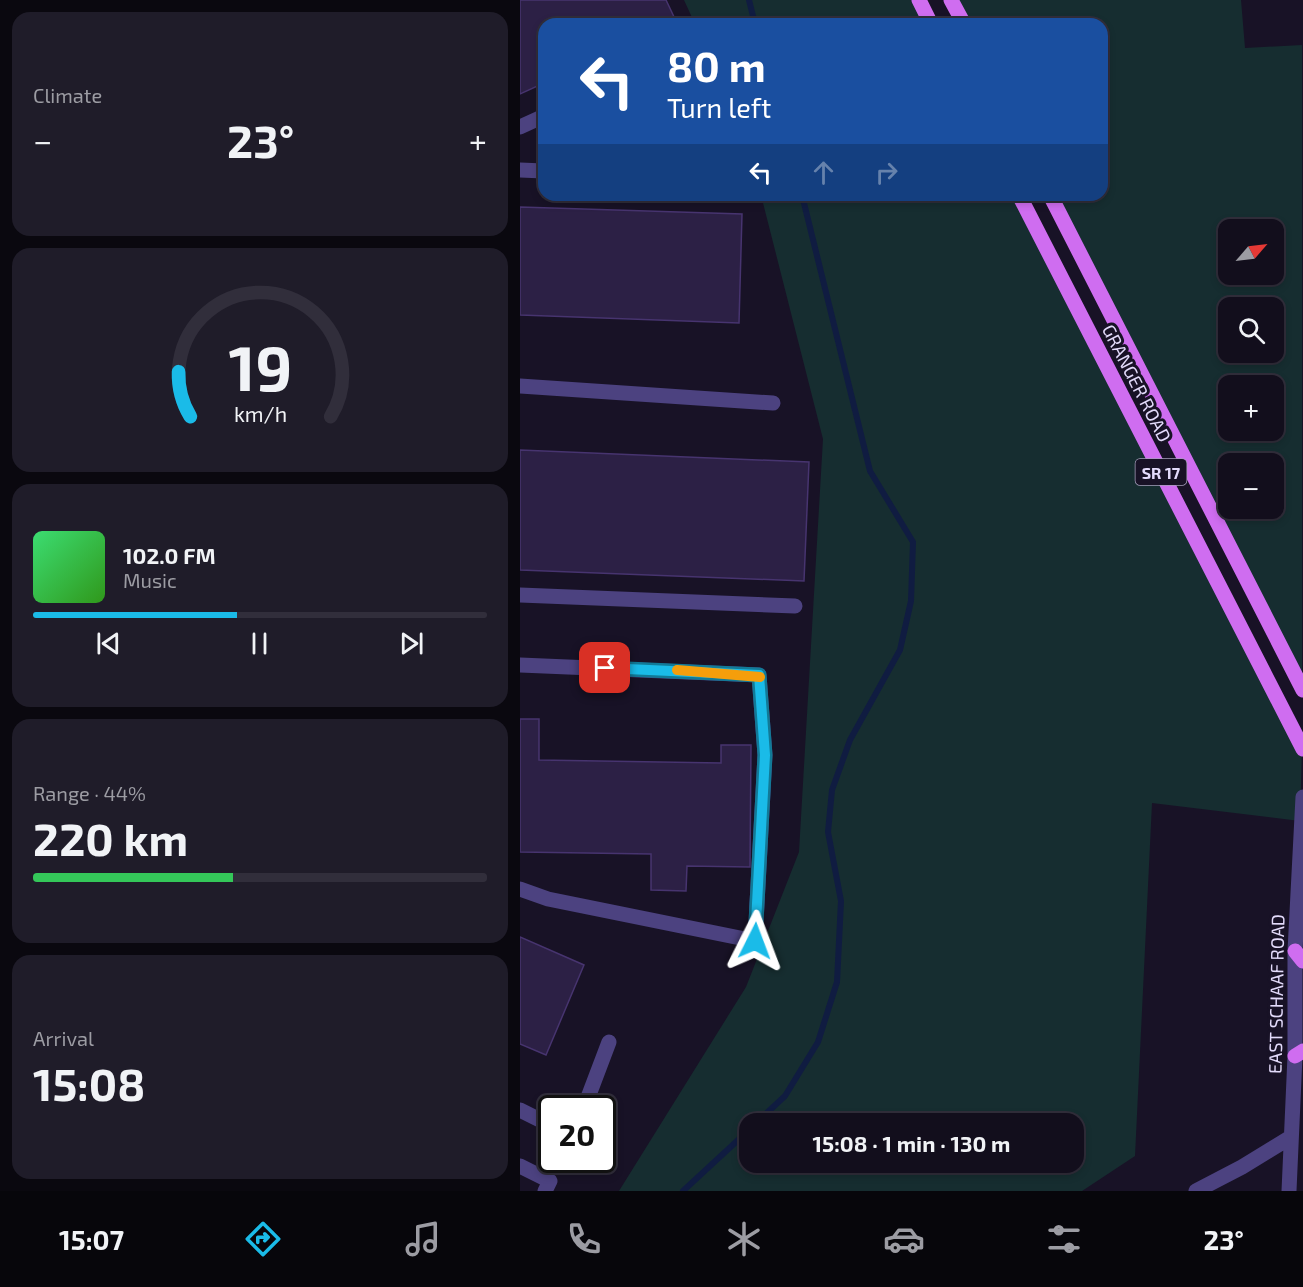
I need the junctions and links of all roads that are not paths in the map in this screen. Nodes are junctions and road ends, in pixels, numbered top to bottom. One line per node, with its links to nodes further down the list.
1 (919, 0): 3 (main road)
2 (951, 0): 4 (main road)
3 (928, 18)
4 (961, 18)
5 (538, 119): 6 (street)
6 (520, 127)
7 (520, 170): 8 (street)
8 (538, 171)
9 (1022, 201): 17 (main road, GRANGER ROAD / SR 17)
10 (1053, 201): 16 (main road, GRANGER ROAD / SR 17)
11 (520, 387): 12 (street)
12 (773, 404)
13 (520, 595): 14 (street)
14 (795, 606)
15 (520, 664): 19 (street)
16 (1303, 690)
17 (1303, 749)
18 (1303, 797): 20 (street, EAST SCHAAF ROAD)
19 (520, 889)
20 (1299, 956): 22 (street, EAST SCHAAF ROAD)
21 (609, 1042): 23 (street)
22 (1299, 1053): 26 (street, EAST SCHAAF ROAD)
23 (589, 1095)
24 (520, 1110): 25 (street)
25 (538, 1119)
26 (1291, 1137): 28 (street, EAST SCHAAF ROAD); 30 (street)
27 (520, 1166): 29 (street)
28 (1296, 1169): 31 (street, EAST SCHAAF ROAD)
29 (546, 1191)
30 (1195, 1191)
31 (1289, 1191)

